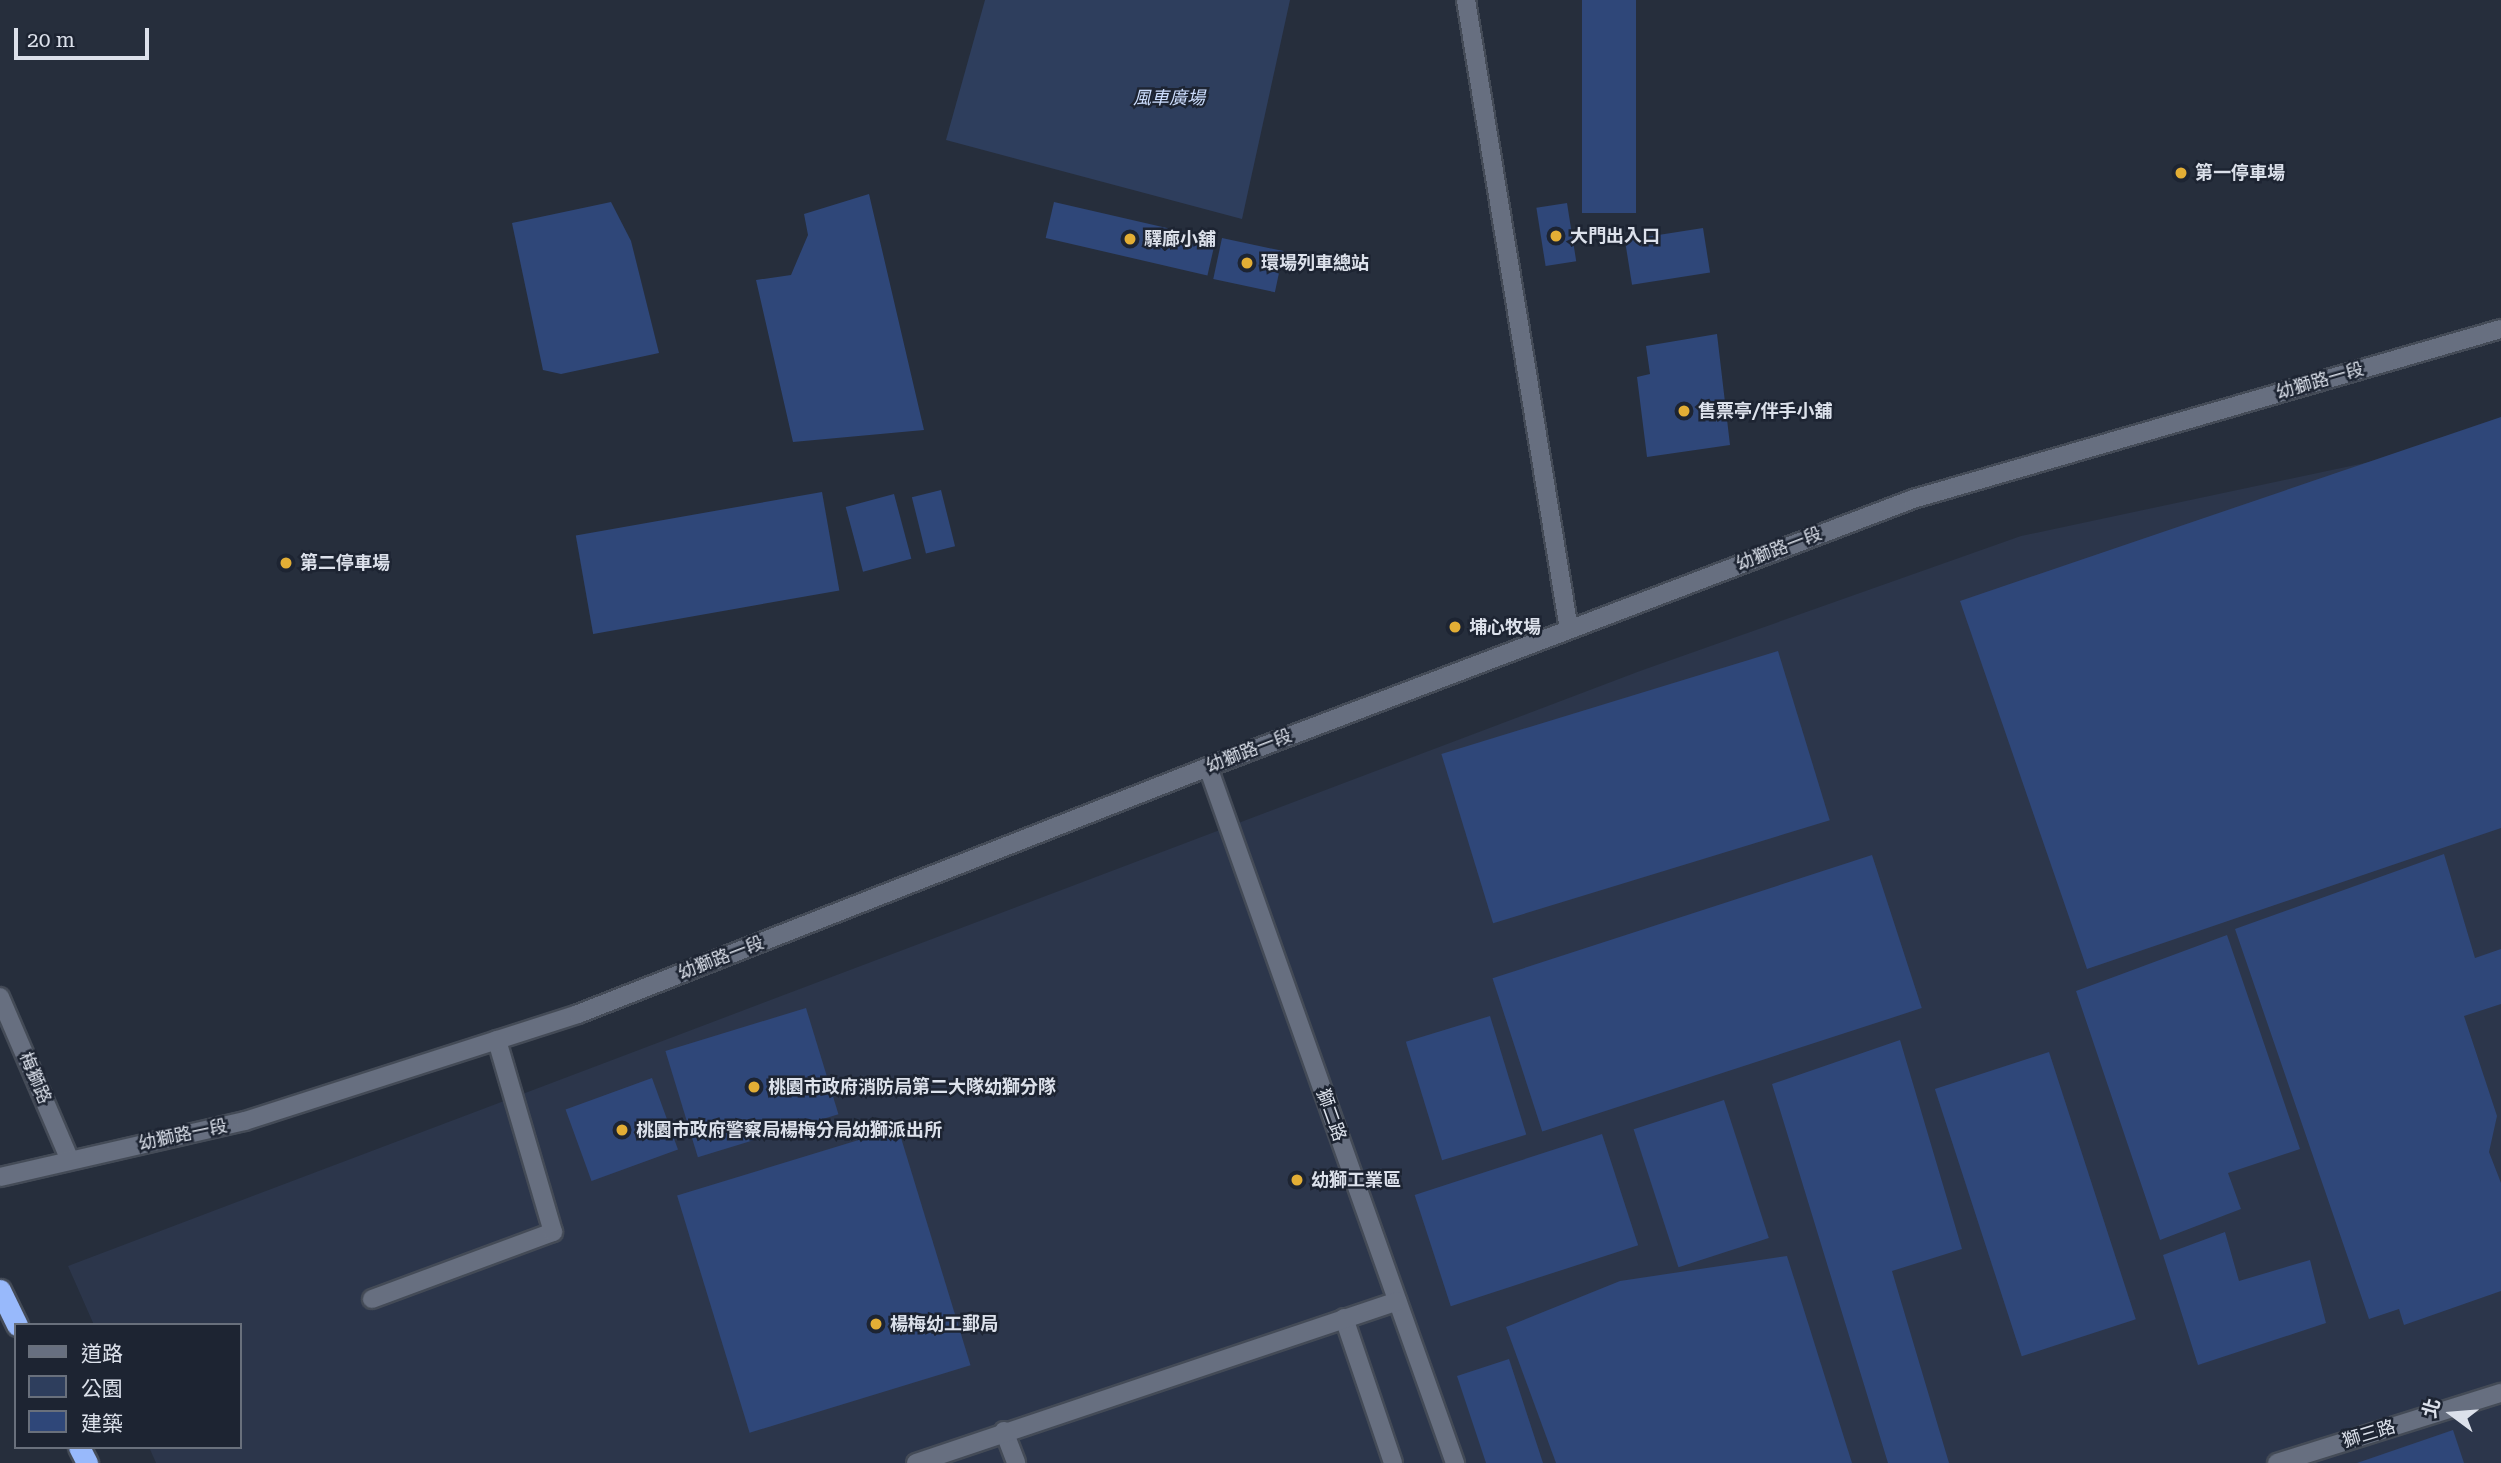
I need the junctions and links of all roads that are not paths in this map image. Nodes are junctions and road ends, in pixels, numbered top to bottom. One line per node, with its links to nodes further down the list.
1 (1466, 0): 3 (street)
2 (2501, 329): 3 (street, 幼獅路一段)
3 (1569, 629): 4 (street, 幼獅路一段)
4 (1208, 767): 6 (street, 幼獅路一段); 11 (street, 獅二路)
5 (0, 997): 7 (street, 梅獅路)
6 (497, 1040): 7 (street, 幼獅路一段); 10 (street)
7 (69, 1160): 8 (street, 幼獅路一段)
8 (0, 1177)
9 (0, 1290): 13 (highway)
10 (372, 1299)
11 (1398, 1301): 12 (street); 19 (street, 獅二路)
12 (1344, 1318): 15 (street); 18 (street)
13 (17, 1323)
14 (2501, 1393): 20 (street, 獅三路)
15 (1004, 1431): 16 (street); 17 (street)
16 (916, 1463)
17 (1016, 1463)
18 (1393, 1463)
19 (1455, 1463)
20 (2277, 1463)

